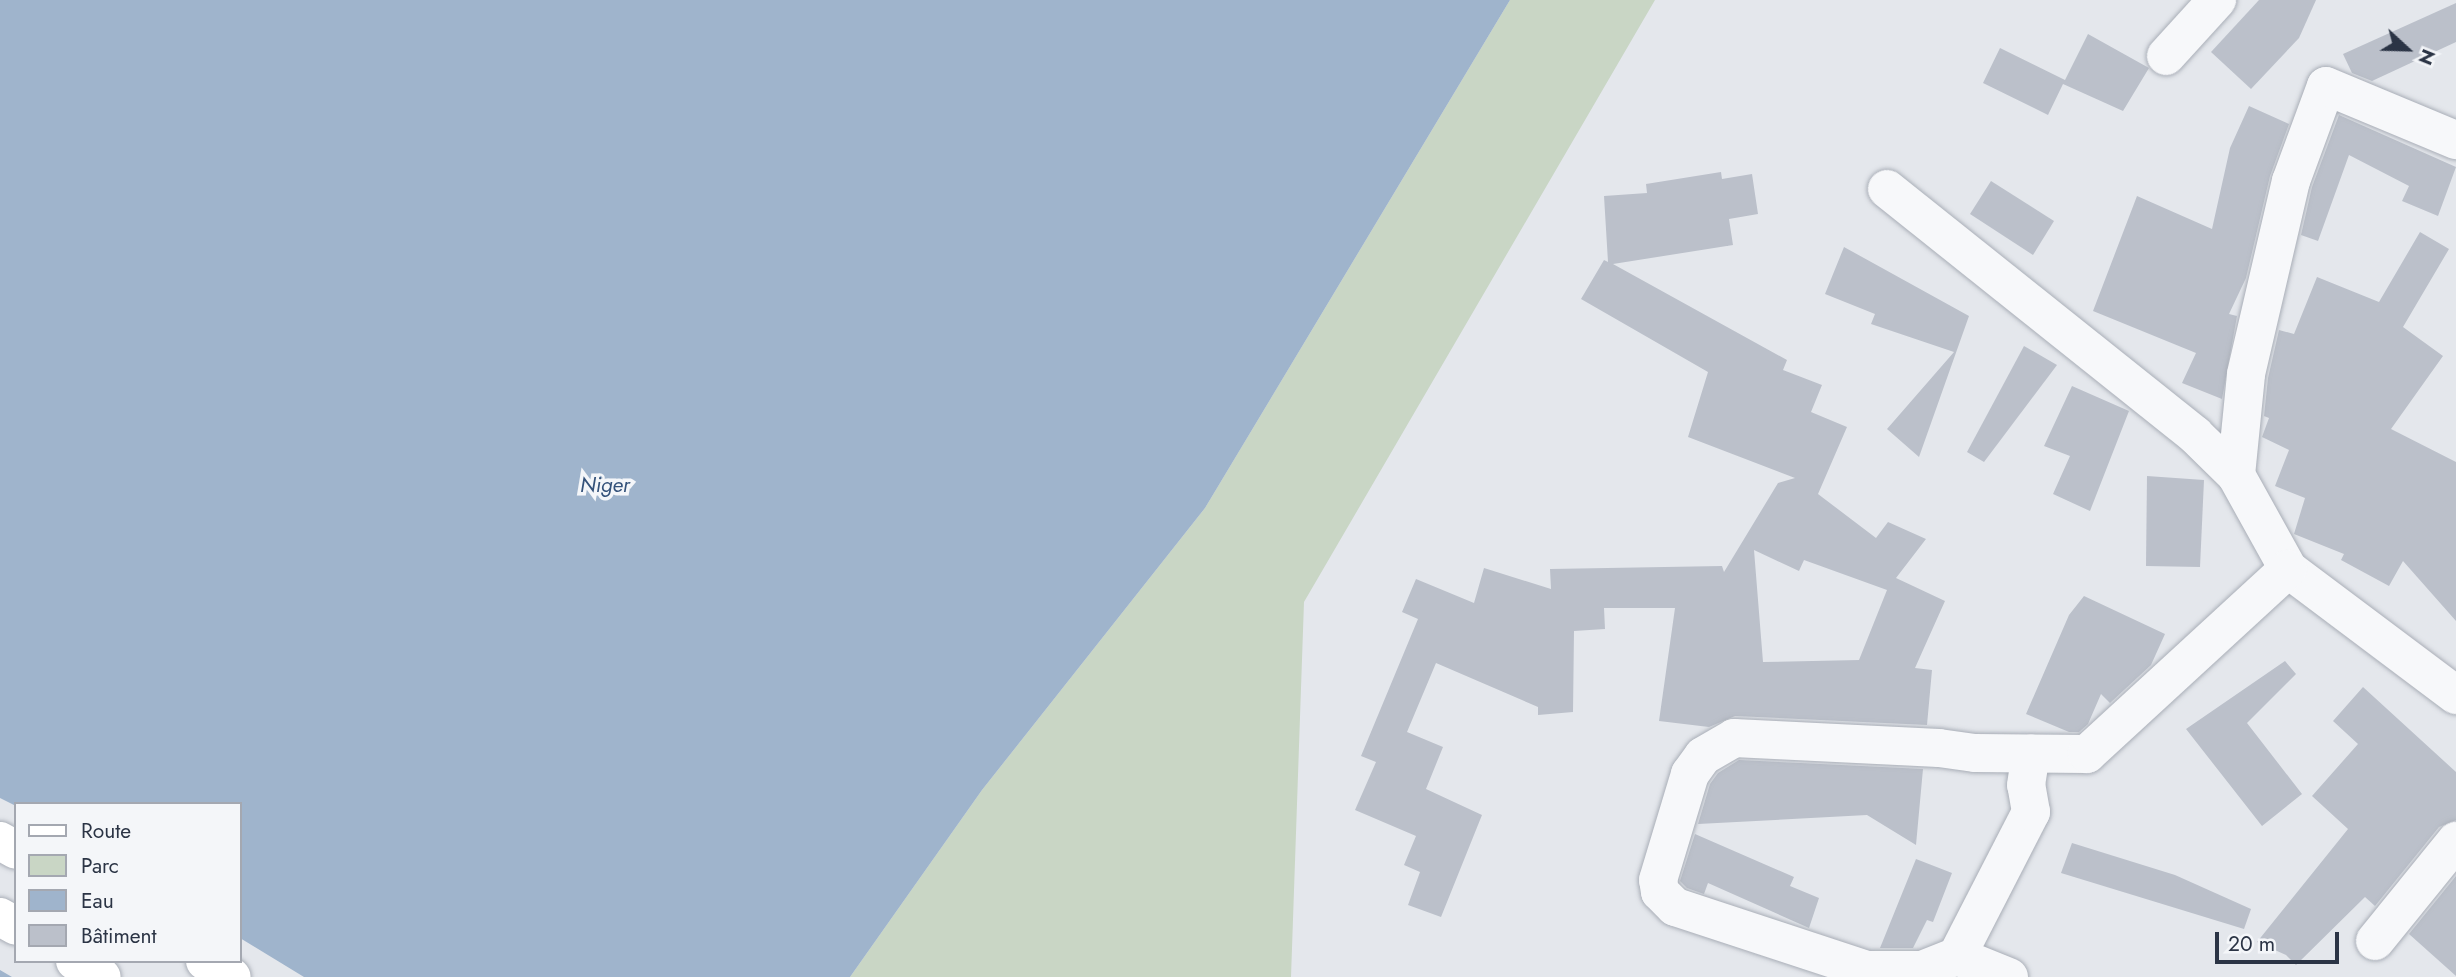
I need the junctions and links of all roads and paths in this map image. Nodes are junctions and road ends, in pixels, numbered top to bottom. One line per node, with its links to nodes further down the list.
1 (2217, 0): 2 (street)
2 (2166, 56)
3 (2456, 140): 5 (street)
4 (1887, 189): 5 (street)
5 (2236, 475): 6 (street)
6 (2288, 569): 7 (street); 8 (street)
7 (2456, 695)
8 (2031, 753): 11 (street); 11 (street)
9 (2456, 841): 10 (street)
10 (2375, 941)
11 (1957, 956): 16 (street)
12 (78, 963): 14 (main road)
13 (208, 963): 15 (main road)
14 (102, 977)
15 (232, 977)
16 (2009, 977)

